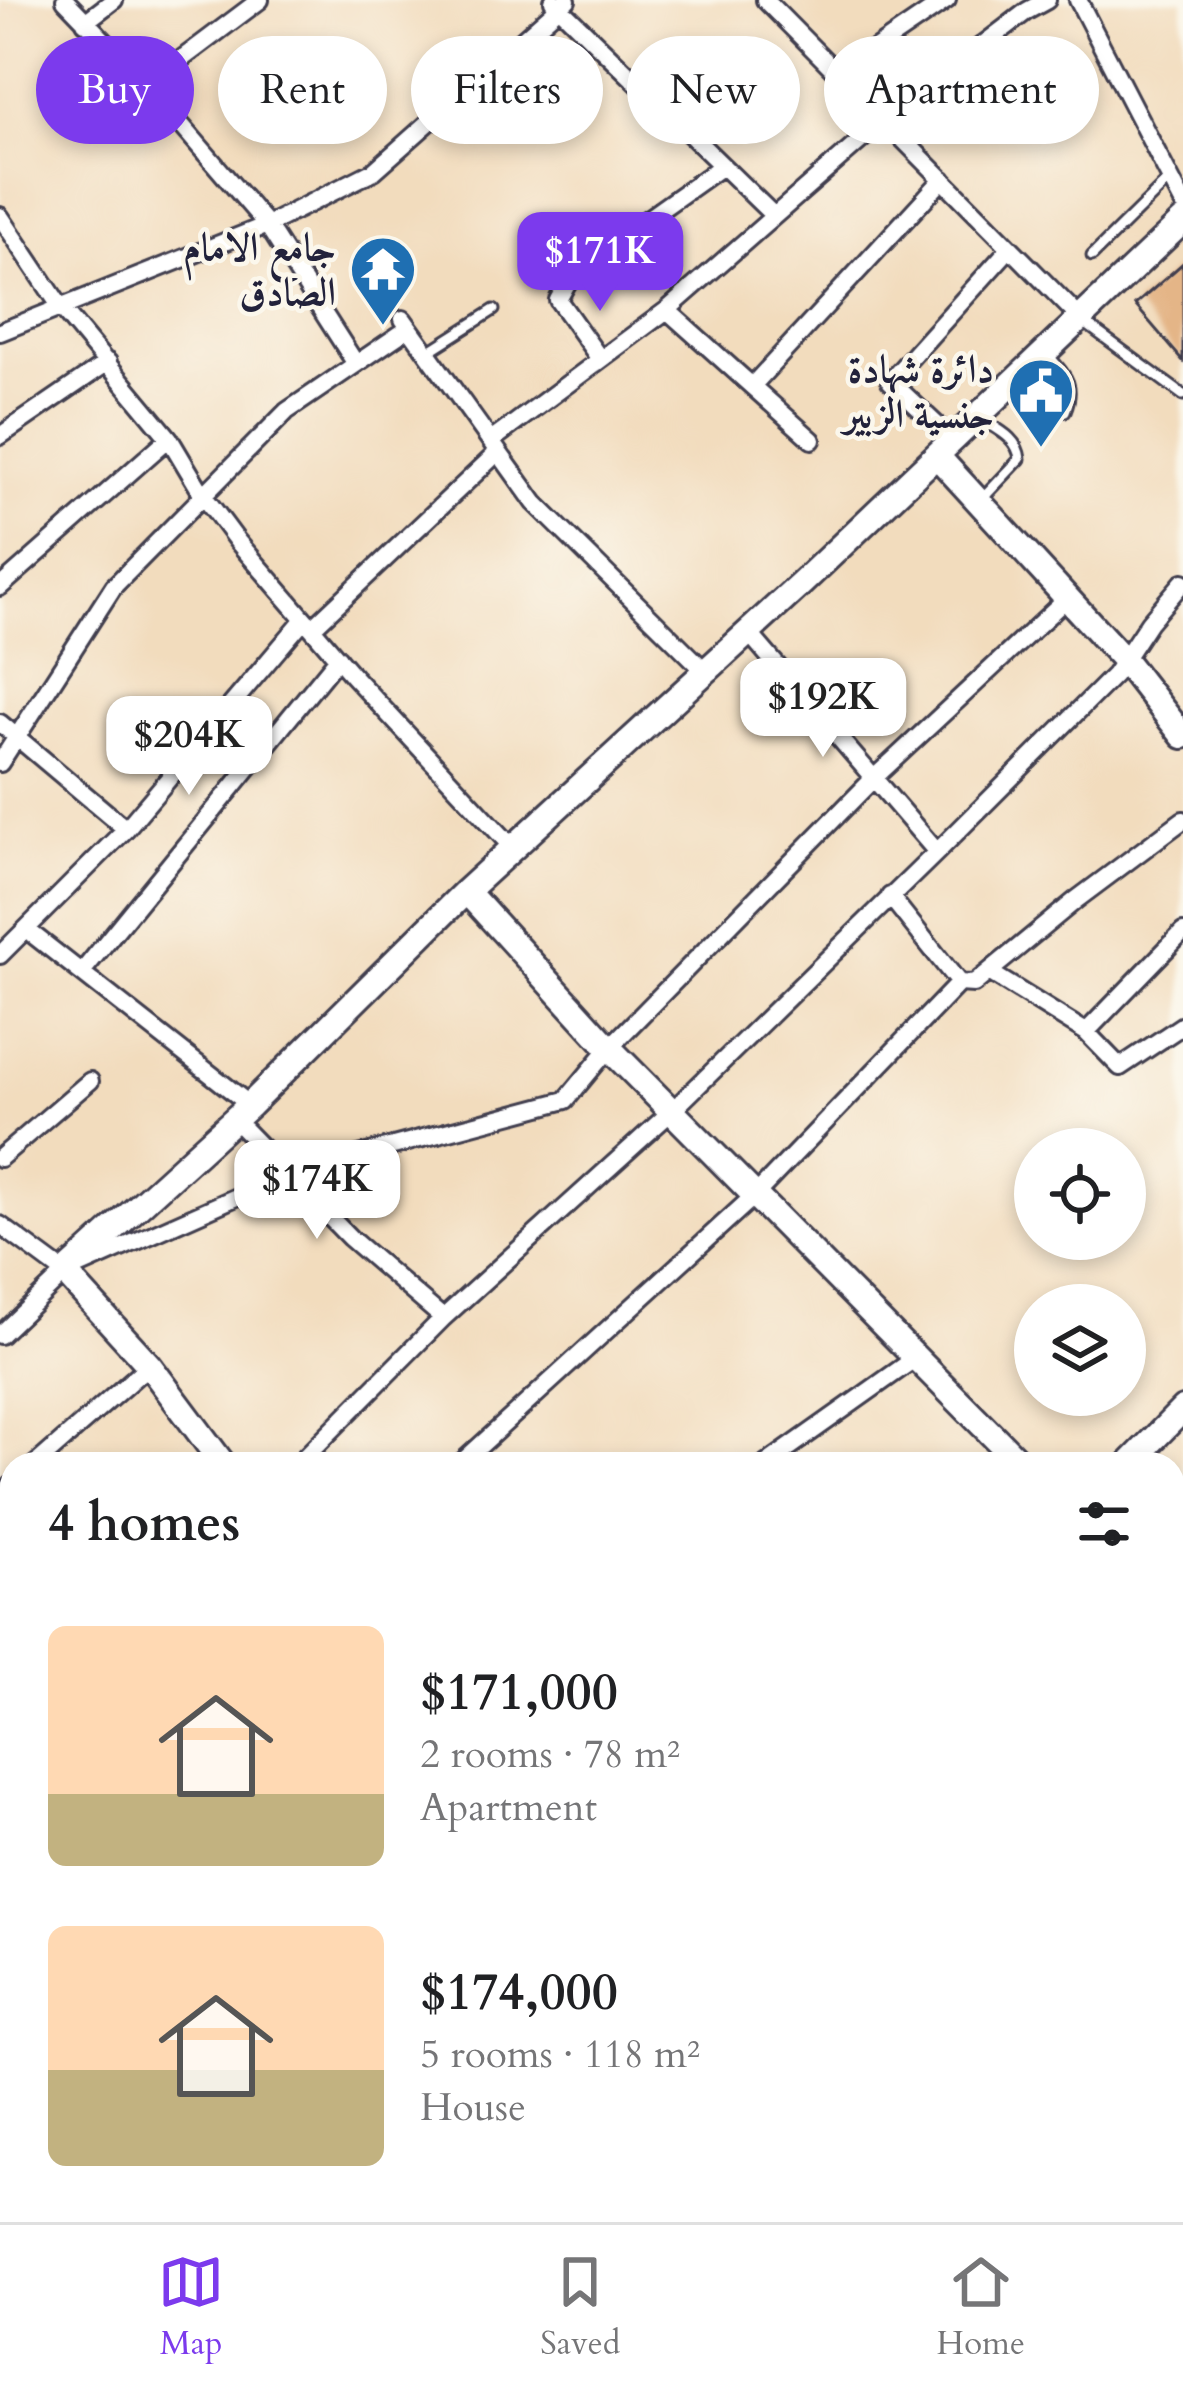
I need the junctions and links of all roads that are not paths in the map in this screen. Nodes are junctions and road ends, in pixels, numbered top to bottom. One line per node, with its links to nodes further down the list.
1 (64, 0): 9 (street)
2 (114, 0): 9 (street)
3 (260, 0): 13 (street)
4 (765, 0): 14 (street)
5 (947, 0): 11 (street)
6 (1047, 0): 12 (street)
7 (1078, 0): 20 (street)
8 (560, 2): 18 (street); 25 (street)
9 (85, 22): 10 (street)
10 (99, 36)
11 (894, 36)
12 (994, 36)
13 (194, 50)
14 (824, 60)
15 (194, 140): 25 (street)
16 (855, 144): 22 (street)
17 (908, 144): 19 (street)
18 (722, 166): 22 (street); 35 (street)
19 (943, 179): 26 (street); 38 (street)
20 (1170, 179): 21 (street); 27 (lane)
21 (1183, 203)
22 (772, 214): 30 (street)
23 (0, 216): 28 (street)
24 (1183, 221): 31 (street)
25 (267, 225): 28 (street); 37 (street)
26 (1010, 248): 31 (street); 46 (street)
27 (1092, 256)
28 (62, 309): 32 (street); 36 (street)
29 (494, 310): 33 (lane)
30 (667, 310): 35 (street); 38 (street)
31 (1081, 319): 34 (street); 39 (lane)
32 (0, 332)
33 (427, 352): 37 (street); 45 (street)
34 (1046, 352): 40 (lane); 41 (street)
35 (600, 359): 45 (street)
36 (108, 362): 42 (street); 43 (street)
37 (356, 364): 47 (street)
38 (752, 386): 44 (street)
39 (1183, 395)
40 (1065, 411)
41 (978, 417): 46 (street); 48 (lane)
42 (0, 436)
43 (169, 438): 47 (street); 50 (street)
44 (812, 440)
45 (495, 447): 52 (street); 56 (street)
46 (945, 448): 48 (street); 53 (street)
47 (203, 495): 52 (street); 59 (street)
48 (979, 502): 51 (street)
49 (1183, 582): 55 (street)
50 (0, 587)
51 (1067, 598): 55 (street); 61 (street)
52 (308, 623): 54 (street); 63 (street)
53 (748, 633): 56 (street); 61 (street)
54 (338, 658): 64 (street); 71 (street)
55 (1124, 660): 58 (street); 65 (street)
56 (706, 672): 64 (street)
57 (0, 723): 59 (street)
58 (1183, 736)
59 (17, 739): 60 (street); 63 (street)
60 (0, 764)
61 (874, 778): 65 (street); 76 (street)
62 (1183, 820): 72 (street)
63 (126, 829): 68 (street)
64 (514, 848): 66 (street)
65 (938, 852): 67 (street)
66 (466, 891): 76 (street); 79 (street)
67 (890, 896): 73 (street); 78 (street)
68 (28, 930): 70 (street); 71 (street)
69 (1183, 932): 75 (street)
70 (0, 955)
71 (82, 972): 79 (street)
72 (989, 972): 73 (street); 75 (street)
73 (959, 983): 82 (street)
74 (1183, 1025): 75 (street)
75 (1086, 1033)
76 (609, 1048): 78 (street); 81 (street)
77 (90, 1082): 80 (street)
78 (673, 1110): 82 (street); 85 (street)
79 (242, 1112): 81 (street); 84 (street)
80 (0, 1158)
81 (288, 1174): 84 (street); 85 (street)
82 (755, 1196): 87 (street); 93 (street)
83 (0, 1225): 84 (street)
84 (65, 1273): 86 (street); 88 (street)
85 (443, 1318): 92 (street)
86 (0, 1335)
87 (917, 1357): 94 (street); 95 (street)
88 (149, 1365): 90 (street); 91 (street)
89 (1183, 1409): 96 (street)
90 (50, 1452)
91 (214, 1452)
92 (310, 1452)
93 (473, 1452)
94 (783, 1452)
95 (1009, 1452)
96 (1141, 1452)

